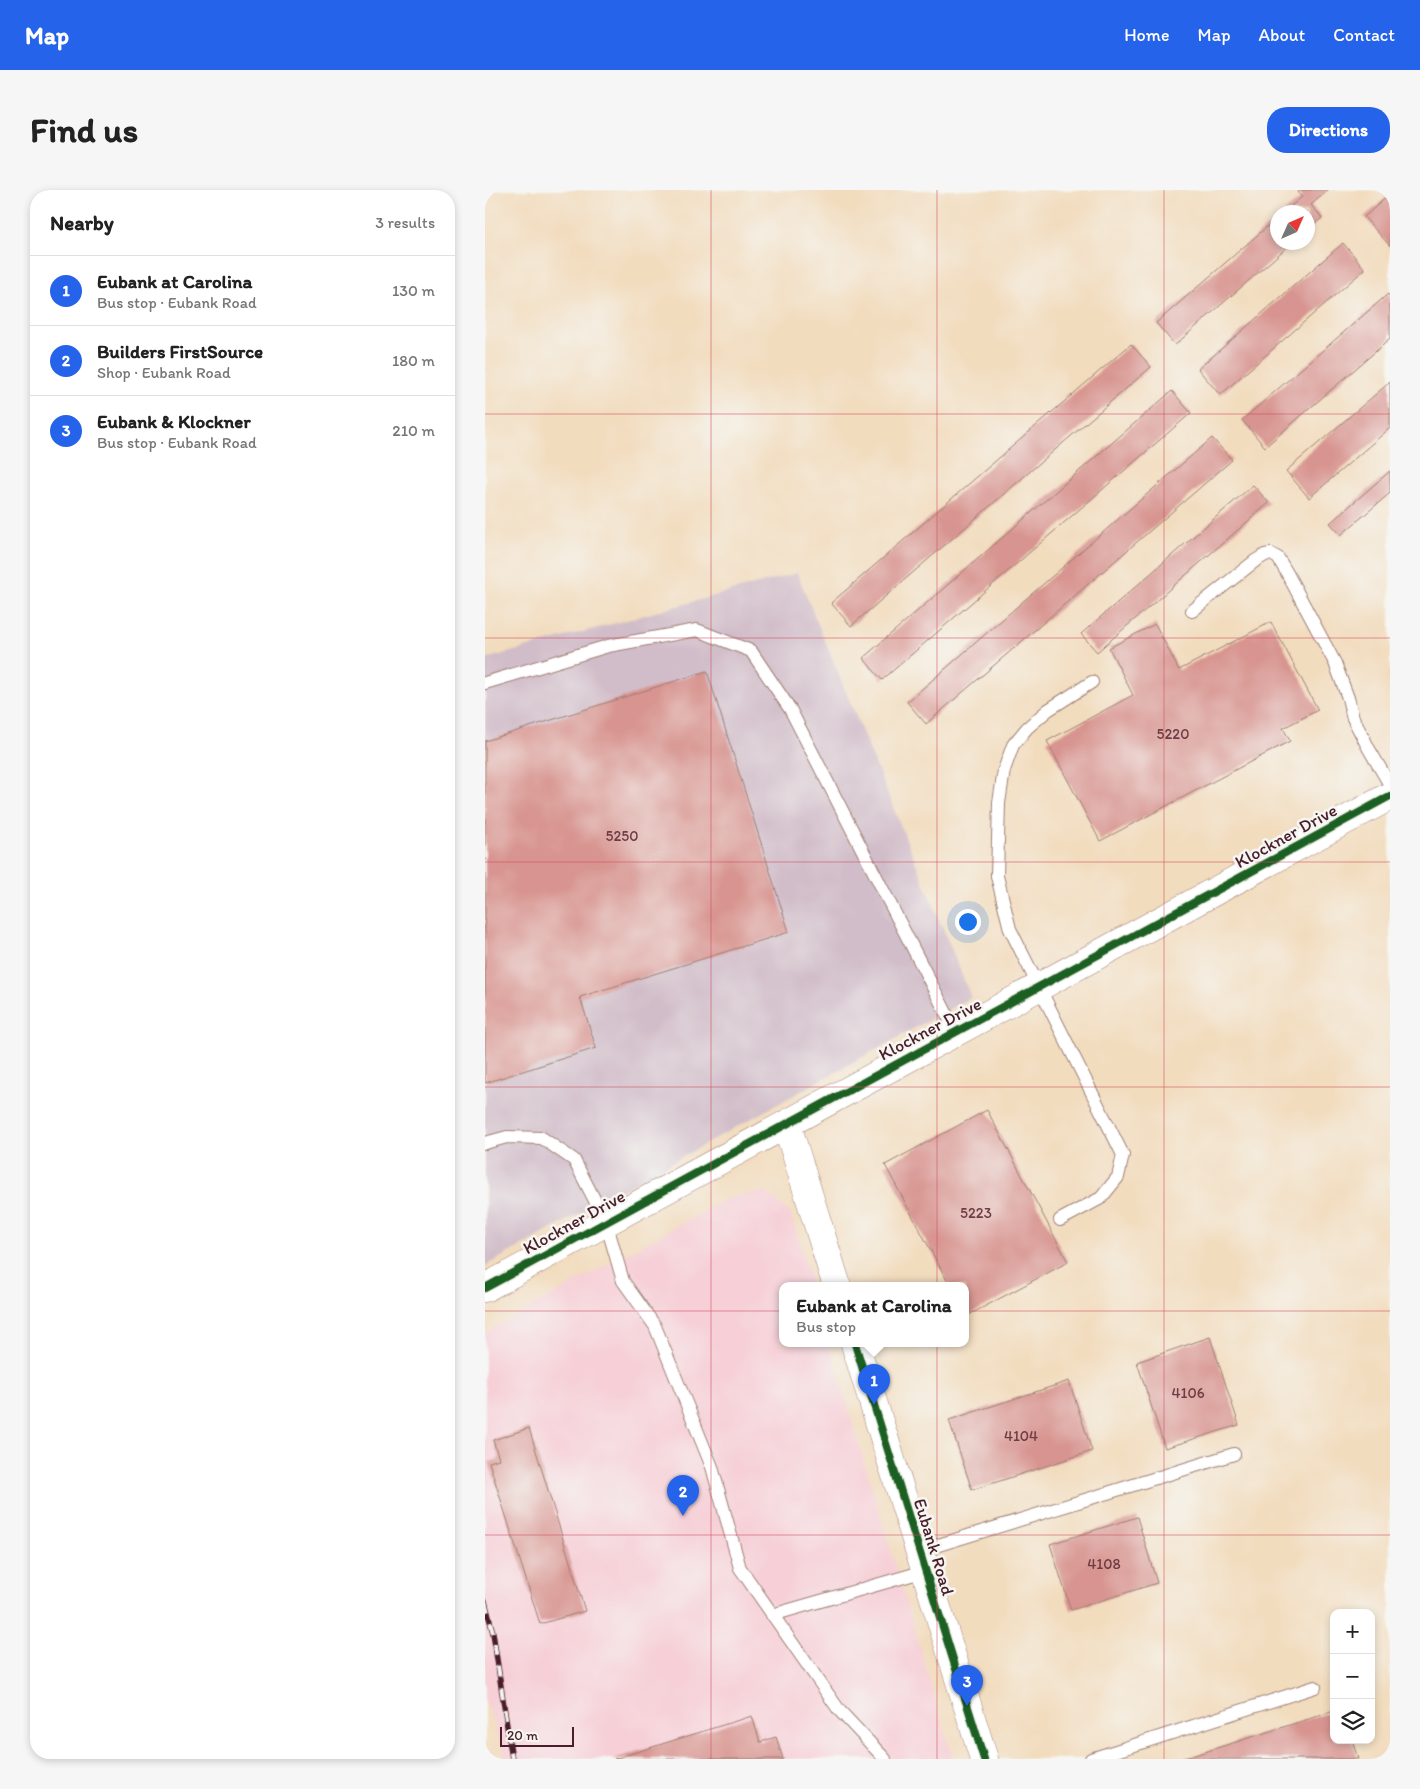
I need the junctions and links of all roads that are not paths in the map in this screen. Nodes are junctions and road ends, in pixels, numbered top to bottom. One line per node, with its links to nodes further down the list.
1 (1192, 611): 4 (lane)
2 (1092, 682): 6 (lane)
3 (485, 683): 7 (lane)
4 (1390, 785)
5 (1390, 796): 6 (street, Klockner Drive)
6 (1041, 988): 7 (street, Klockner Drive); 10 (lane)
7 (956, 1032): 8 (street, Klockner Drive)
8 (787, 1125): 11 (street, Klockner Drive); 12 (street)
9 (485, 1143): 11 (lane)
10 (1060, 1220)
11 (606, 1222): 13 (street, Klockner Drive); 17 (lane)
12 (836, 1282)
13 (485, 1288)
14 (856, 1347): 16 (street, Eubank Road)
15 (1233, 1454): 16 (lane)
16 (922, 1561): 17 (lane); 20 (street, Eubank Road)
17 (772, 1615): 19 (lane)
18 (1315, 1687): 21 (lane)
19 (885, 1759)
20 (984, 1759)
21 (1091, 1759)

